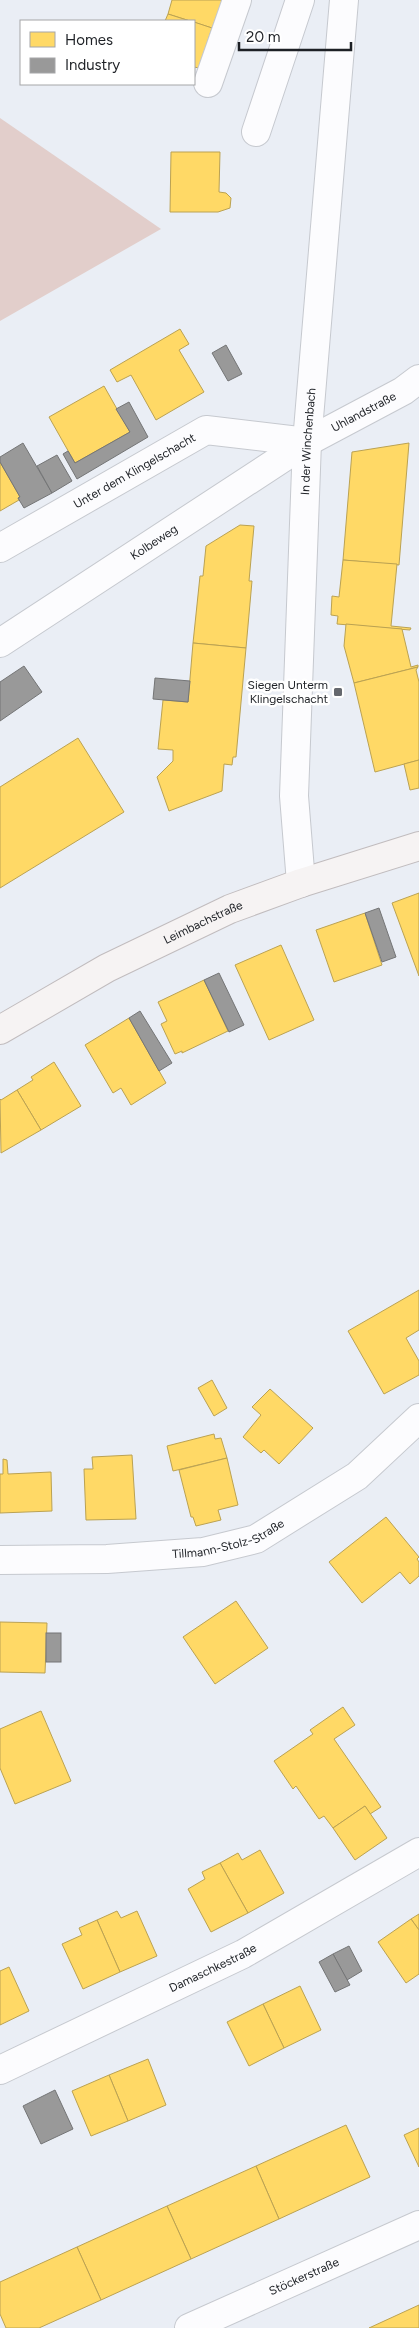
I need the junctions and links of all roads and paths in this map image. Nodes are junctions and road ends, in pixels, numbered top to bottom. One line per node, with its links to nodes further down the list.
1 (237, 0): 4 (street)
2 (300, 0): 5 (street)
3 (344, 0): 7 (street, In der Winchenbach)
4 (208, 83)
5 (256, 132)
6 (419, 379): 7 (street, Uhlandstraße)
7 (307, 442): 8 (street, Unter dem Klingelschacht); 9 (street, Kolbeweg); 11 (street, In der Winchenbach)
8 (0, 548)
9 (0, 643)
10 (419, 846): 11 (main road, Leimbachstraße)
11 (301, 883): 12 (main road, Leimbachstraße)
12 (0, 1030)
13 (419, 1418): 14 (street, Tillmann-Stolz-Straße)
14 (0, 1560)
15 (419, 1852): 16 (street, Damaschkestraße)
16 (0, 2070)
17 (419, 2225): 18 (street, Stöckerstraße)
18 (190, 2328)

